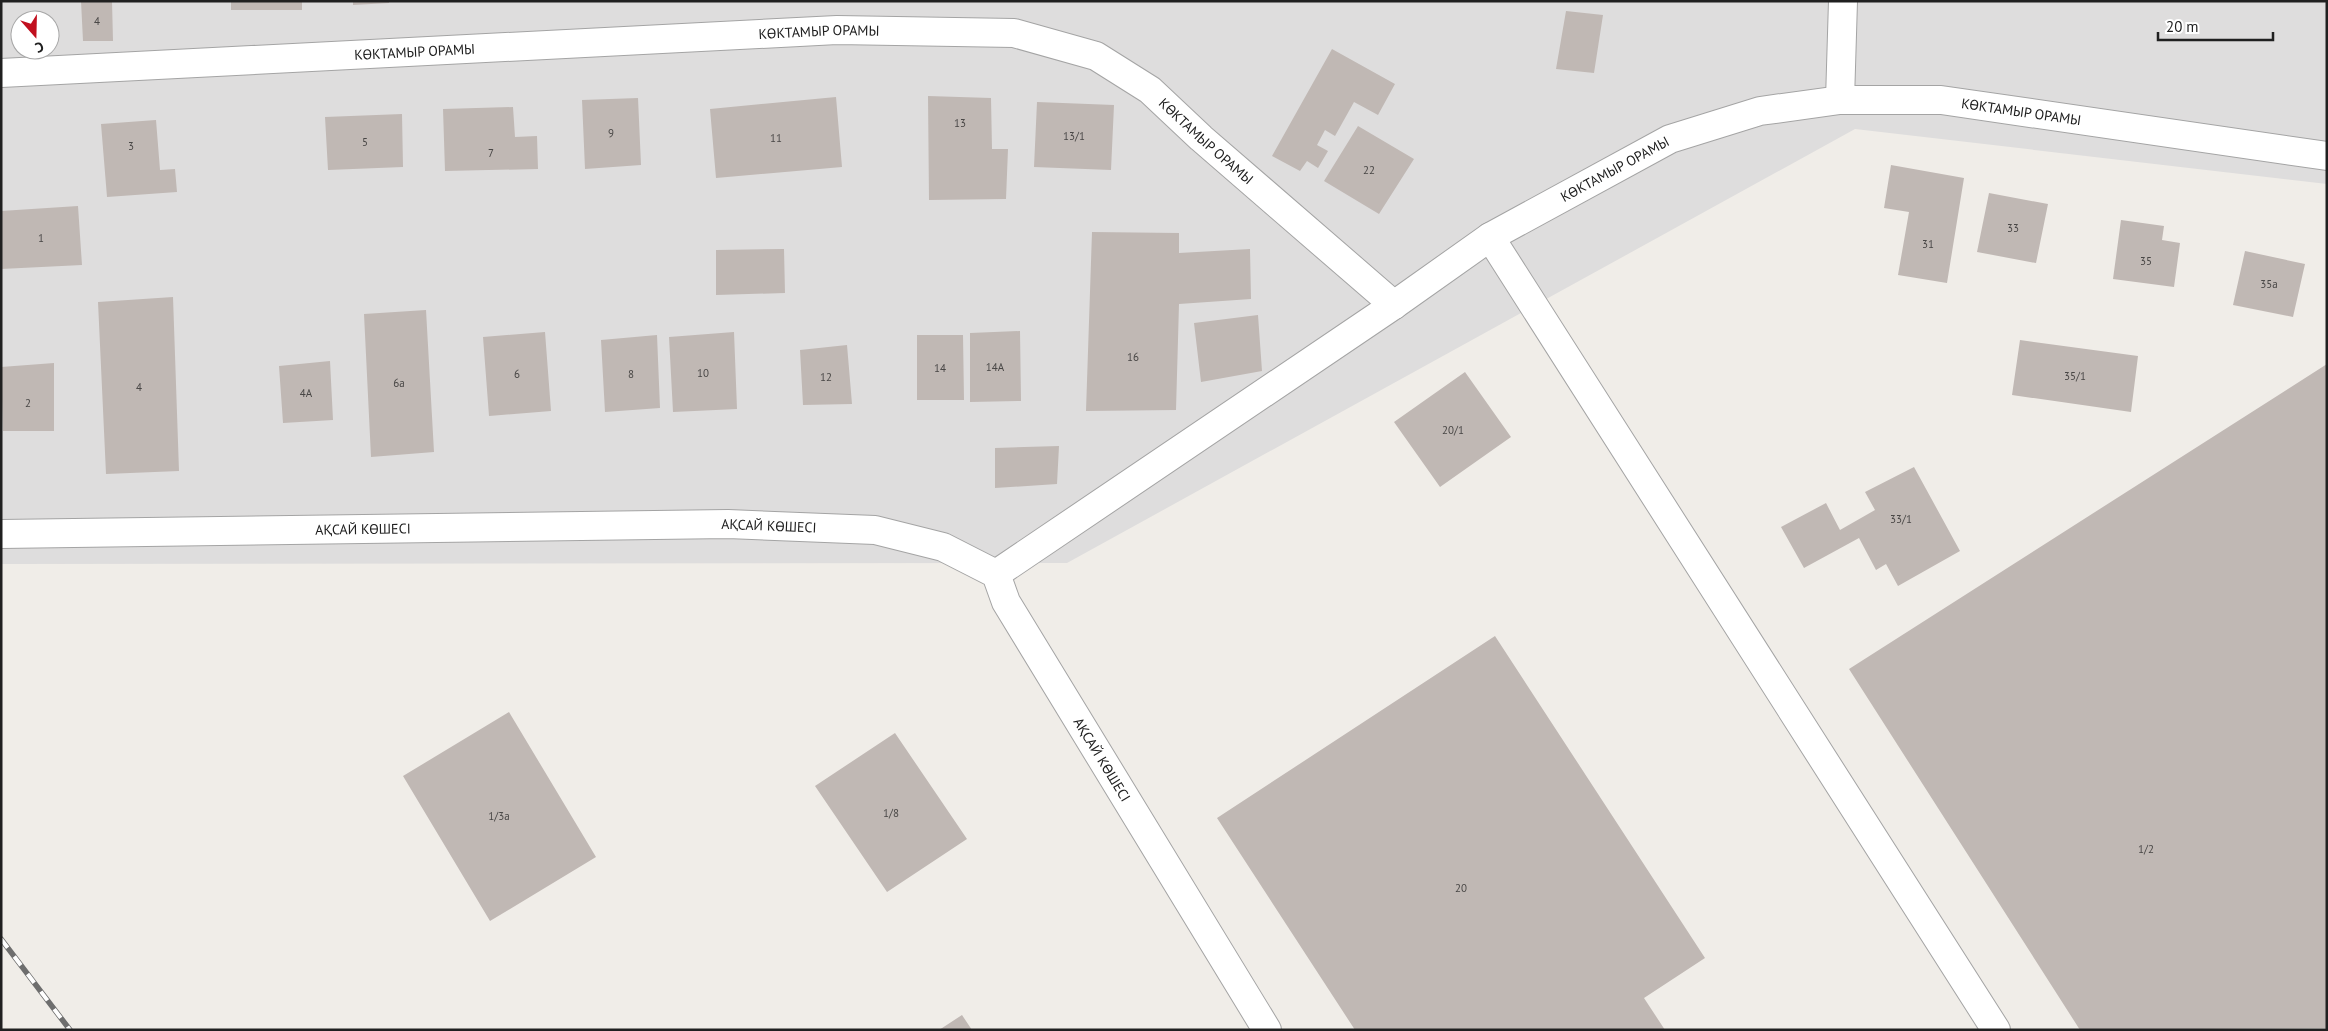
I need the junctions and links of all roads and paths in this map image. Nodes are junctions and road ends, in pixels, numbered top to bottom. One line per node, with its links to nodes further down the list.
1 (1843, 1): 3 (street)
2 (1, 73): 6 (street, КӨКТАМЫР ОРАМЫ)
3 (1840, 100): 4 (street, КӨКТАМЫР ОРАМЫ); 5 (street, КӨКТАМЫР ОРАМЫ)
4 (2327, 156)
5 (1490, 237): 6 (street, КӨКТАМЫР ОРАМЫ); 10 (street)
6 (1394, 305): 8 (street)
7 (1, 534): 8 (street, АҚСАЙ КӨШЕСІ)
8 (996, 574): 9 (street, АҚСАЙ КӨШЕСІ)
9 (1268, 1030)
10 (1996, 1030)

